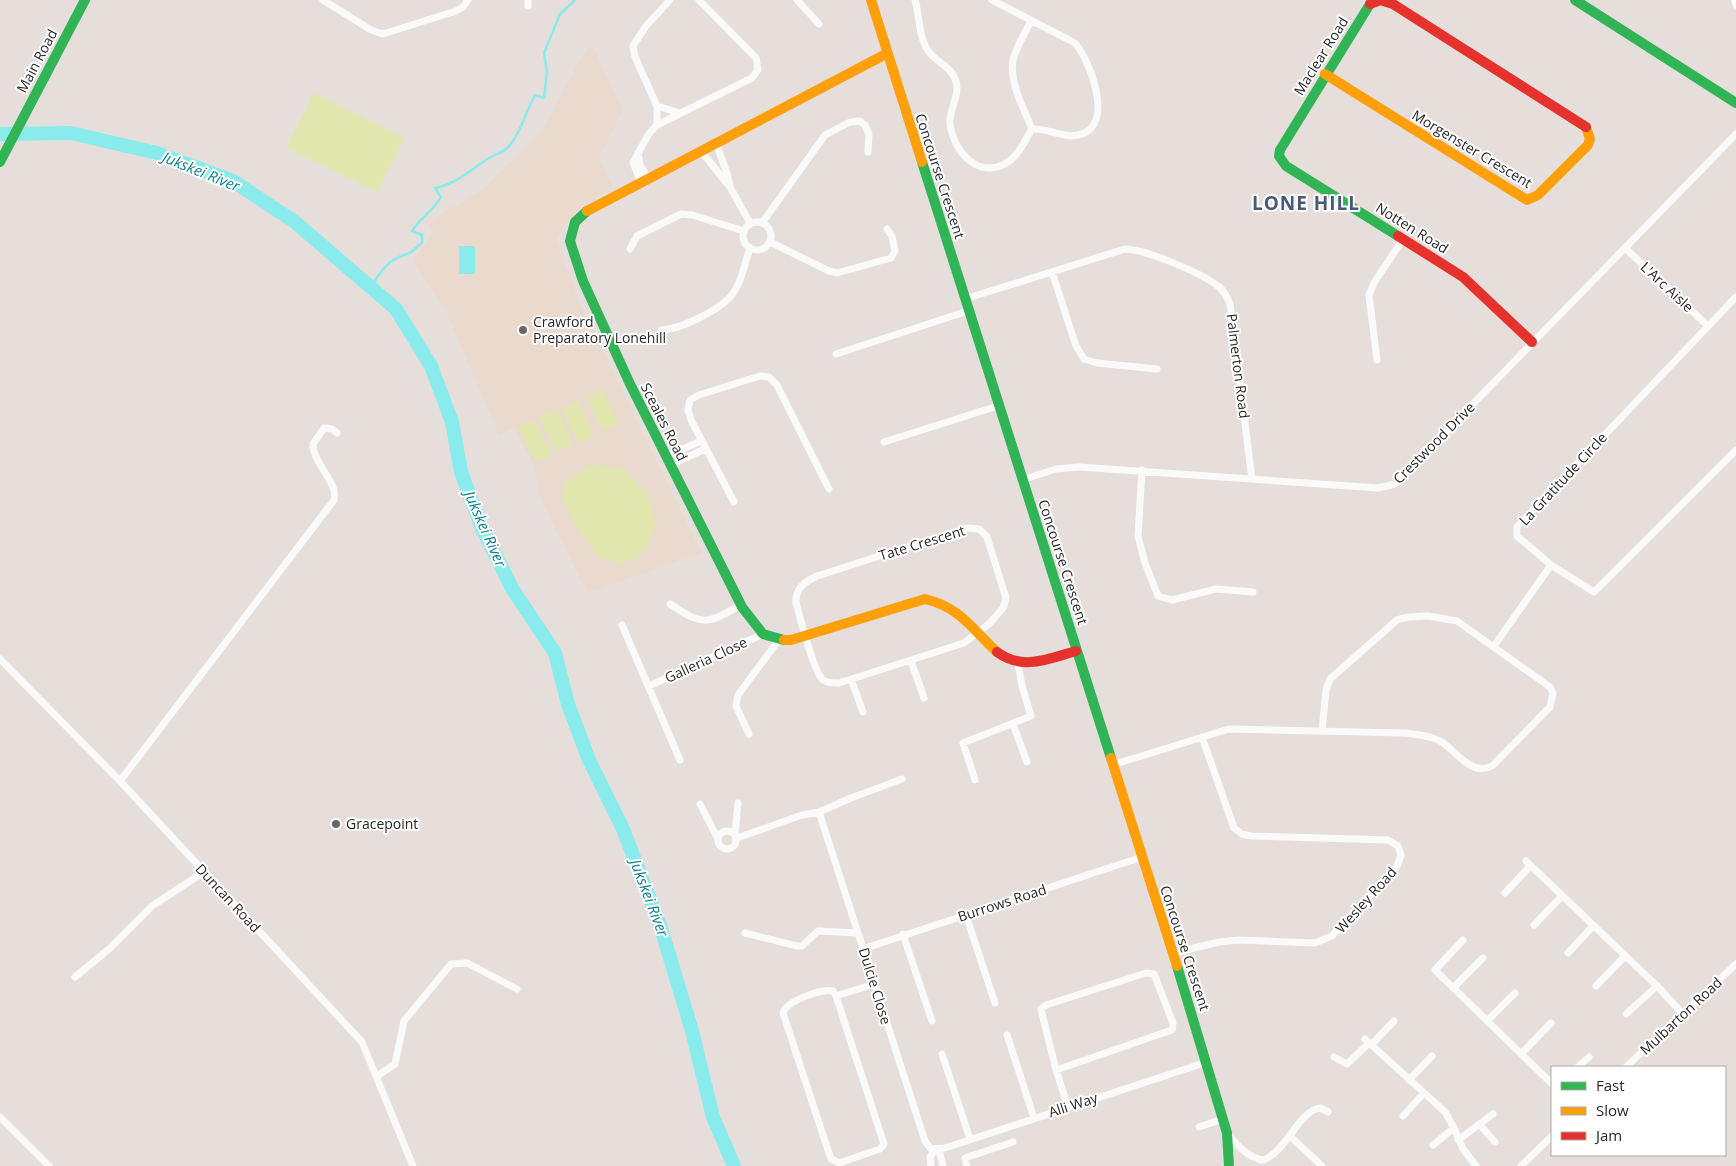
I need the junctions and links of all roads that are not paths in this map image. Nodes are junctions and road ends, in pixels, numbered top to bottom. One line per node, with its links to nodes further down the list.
1 (85, 0): 28 (street, Main Road)
2 (323, 0): 3 (street)
3 (468, 0)
4 (670, 0): 19 (street)
5 (699, 0): 20 (street)
6 (797, 0): 15 (street)
7 (871, 0): 16 (street, Concourse Crescent)
8 (915, 0): 22 (street)
9 (992, 0): 14 (street)
10 (1575, 0): 18 (street)
11 (1735, 0): 13 (street)
12 (1393, 4): 17 (street, Maclear Road); 17 (street, Morgenster Crescent)
13 (1736, 5)
14 (1031, 21): 22 (street); 22 (street)
15 (820, 24)
16 (886, 54): 24 (street, Sceales Road); 42 (street, Concourse Crescent)
17 (1325, 74): 25 (street, Maclear Road)
18 (1736, 102)
19 (657, 106): 20 (street); 21 (street)
20 (681, 113): 21 (street)
21 (658, 125): 29 (street)
22 (1032, 129)
23 (1736, 134): 39 (street, Crestwood Drive)
24 (716, 143): 26 (street, Sceales Road); 30 (street)
25 (1282, 144): 35 (street, Notten Road)
26 (701, 151): 29 (street, Sceales Road); 30 (street)
27 (868, 152): 31 (street)
28 (0, 162)
29 (645, 180): 56 (street, Sceales Road)
30 (730, 187): 32 (street)
31 (762, 223): 32 (street); 36 (street)
32 (750, 224): 34 (street)
33 (887, 229): 36 (street)
34 (744, 231): 37 (street); 38 (street)
35 (1403, 239): 46 (street, Notten Road); 48 (street)
36 (770, 242): 38 (street)
37 (630, 248)
38 (750, 248): 45 (street)
39 (1625, 248): 44 (street, L'Arc Aisle); 46 (street, Crestwood Drive)
40 (1052, 272): 42 (street, Palmerton Road); 49 (street); 58 (street, Palmerton Road)
41 (1736, 297): 44 (street, La Gratitude Circle)
42 (965, 299): 43 (street, Concourse Crescent)
43 (968, 311): 47 (street); 50 (street, Concourse Crescent)
44 (1708, 326): 62 (street, La Gratitude Circle)
45 (662, 330)
46 (1532, 342): 58 (street, Crestwood Drive)
47 (836, 354)
48 (1377, 360)
49 (1156, 369)
50 (998, 406): 53 (street); 59 (street, Concourse Crescent)
51 (337, 433): 89 (street)
52 (702, 441): 54 (street); 56 (street); 60 (street)
53 (884, 442)
54 (705, 449): 56 (street); 61 (street)
55 (1736, 450): 62 (street, La Gratitude Circle)
56 (668, 460): 65 (street, Sceales Road)
57 (1142, 470): 58 (street, Crestwood Drive); 59 (street, Crestwood Drive); 63 (street)
58 (1252, 479)
59 (1022, 480): 72 (street, Concourse Crescent)
60 (829, 489)
61 (734, 502)
62 (1551, 565): 71 (street)
63 (1253, 592)
64 (670, 604): 65 (street)
65 (742, 604): 68 (street, Sceales Road)
66 (622, 626): 77 (street, Galleria Close)
67 (978, 632): 69 (street); 69 (street, Tate Crescent); 74 (street); 75 (street)
68 (763, 634): 70 (street); 77 (street, Galleria Close)
69 (806, 634): 70 (street); 76 (street)
70 (778, 640): 82 (street)
71 (1494, 646): 81 (street); 81 (street)
72 (1076, 650): 75 (street); 86 (street, Concourse Crescent)
73 (0, 659): 89 (street, Duncan Road)
74 (910, 661): 76 (street); 78 (street)
75 (1018, 663): 80 (street)
76 (851, 679): 79 (street)
77 (649, 686): 84 (street, Galleria Close)
78 (924, 698)
79 (863, 712)
80 (1013, 724): 85 (street); 88 (street)
81 (1322, 731): 83 (street)
82 (748, 734)
83 (1202, 737): 86 (street); 107 (street, Wesley Road)
84 (680, 760)
85 (1027, 762)
86 (1112, 766): 95 (street, Concourse Crescent)
87 (902, 779): 92 (street)
88 (975, 780)
89 (120, 781): 96 (street, Duncan Road)
90 (738, 803): 93 (street)
91 (700, 804): 94 (street)
92 (819, 812): 93 (street); 103 (street, Dulcie Close)
93 (736, 836): 94 (street); 94 (street)
94 (718, 839)
95 (1142, 856): 99 (street, Burrows Road); 107 (street, Concourse Crescent)
96 (204, 872): 112 (street); 138 (street, Duncan Road)
97 (1505, 893): 98 (street)
98 (1562, 896): 100 (street); 101 (street)
99 (966, 915): 104 (street, Burrows Road); 120 (street)
100 (1534, 925)
101 (1593, 926): 108 (street); 109 (street)
102 (745, 933): 103 (street)
103 (858, 933): 106 (street, Dulcie Close)
104 (903, 934): 106 (street, Burrows Road); 125 (street)
105 (1463, 940): 116 (street)
106 (863, 949): 113 (street, Dulcie Close)
107 (1173, 953): 134 (street, Concourse Crescent)
108 (1568, 953)
109 (1625, 956): 114 (street); 115 (street)
110 (1483, 958): 116 (street)
111 (1736, 964): 122 (street, Mulbarton Road)
112 (75, 977)
113 (874, 984): 119 (street); 160 (street, Dulcie Close)
114 (1596, 986)
115 (1656, 986): 121 (street); 122 (street)
116 (1453, 988): 124 (street)
117 (517, 989): 138 (street)
118 (1516, 993): 124 (street)
119 (836, 996): 119 (street)
120 (996, 1003)
121 (1626, 1014)
122 (1682, 1014): 136 (street, Mulbarton Road)
123 (1394, 1021): 128 (street)
124 (1487, 1021): 130 (street)
125 (932, 1022)
126 (1551, 1023): 130 (street)
127 (1007, 1035): 147 (street)
128 (1368, 1042): 132 (street); 139 (street)
129 (942, 1054): 155 (street)
130 (1521, 1054): 140 (street)
131 (1432, 1056): 139 (street)
132 (1334, 1057)
133 (1589, 1058): 135 (street)
134 (1207, 1062): 142 (street, Alli Way); 148 (street, Concourse Crescent)
135 (1579, 1066)
136 (1627, 1066)
137 (1056, 1070): 137 (street); 142 (street)
138 (377, 1076): 162 (street, Duncan Road)
139 (1409, 1080): 141 (street)
140 (1551, 1083)
141 (1423, 1094): 145 (street); 151 (street)
142 (1068, 1107): 147 (street, Alli Way)
143 (1328, 1112): 153 (street)
144 (1492, 1114): 149 (street)
145 (1403, 1116)
146 (0, 1117): 161 (street)
147 (1034, 1118): 155 (street, Alli Way)
148 (1223, 1119): 150 (street); 152 (street, Concourse Crescent)
149 (1479, 1124): 156 (street); 158 (street)
150 (1199, 1126)
151 (1454, 1128): 156 (street); 159 (street)
152 (1227, 1133): 153 (street); 166 (street, Concourse Crescent)
153 (1291, 1136): 167 (street)
154 (1551, 1137): 169 (street)
155 (970, 1139): 160 (street, Alli Way)
156 (1458, 1140): 168 (street)
157 (1013, 1142): 165 (street)
158 (1495, 1142)
159 (1433, 1145)
160 (937, 1150): 163 (street); 164 (street)
161 (49, 1166)
162 (413, 1166)
163 (931, 1166)
164 (943, 1166)
165 (967, 1166)
166 (1229, 1166)
167 (1322, 1166)
168 (1476, 1166)
169 (1521, 1166)

